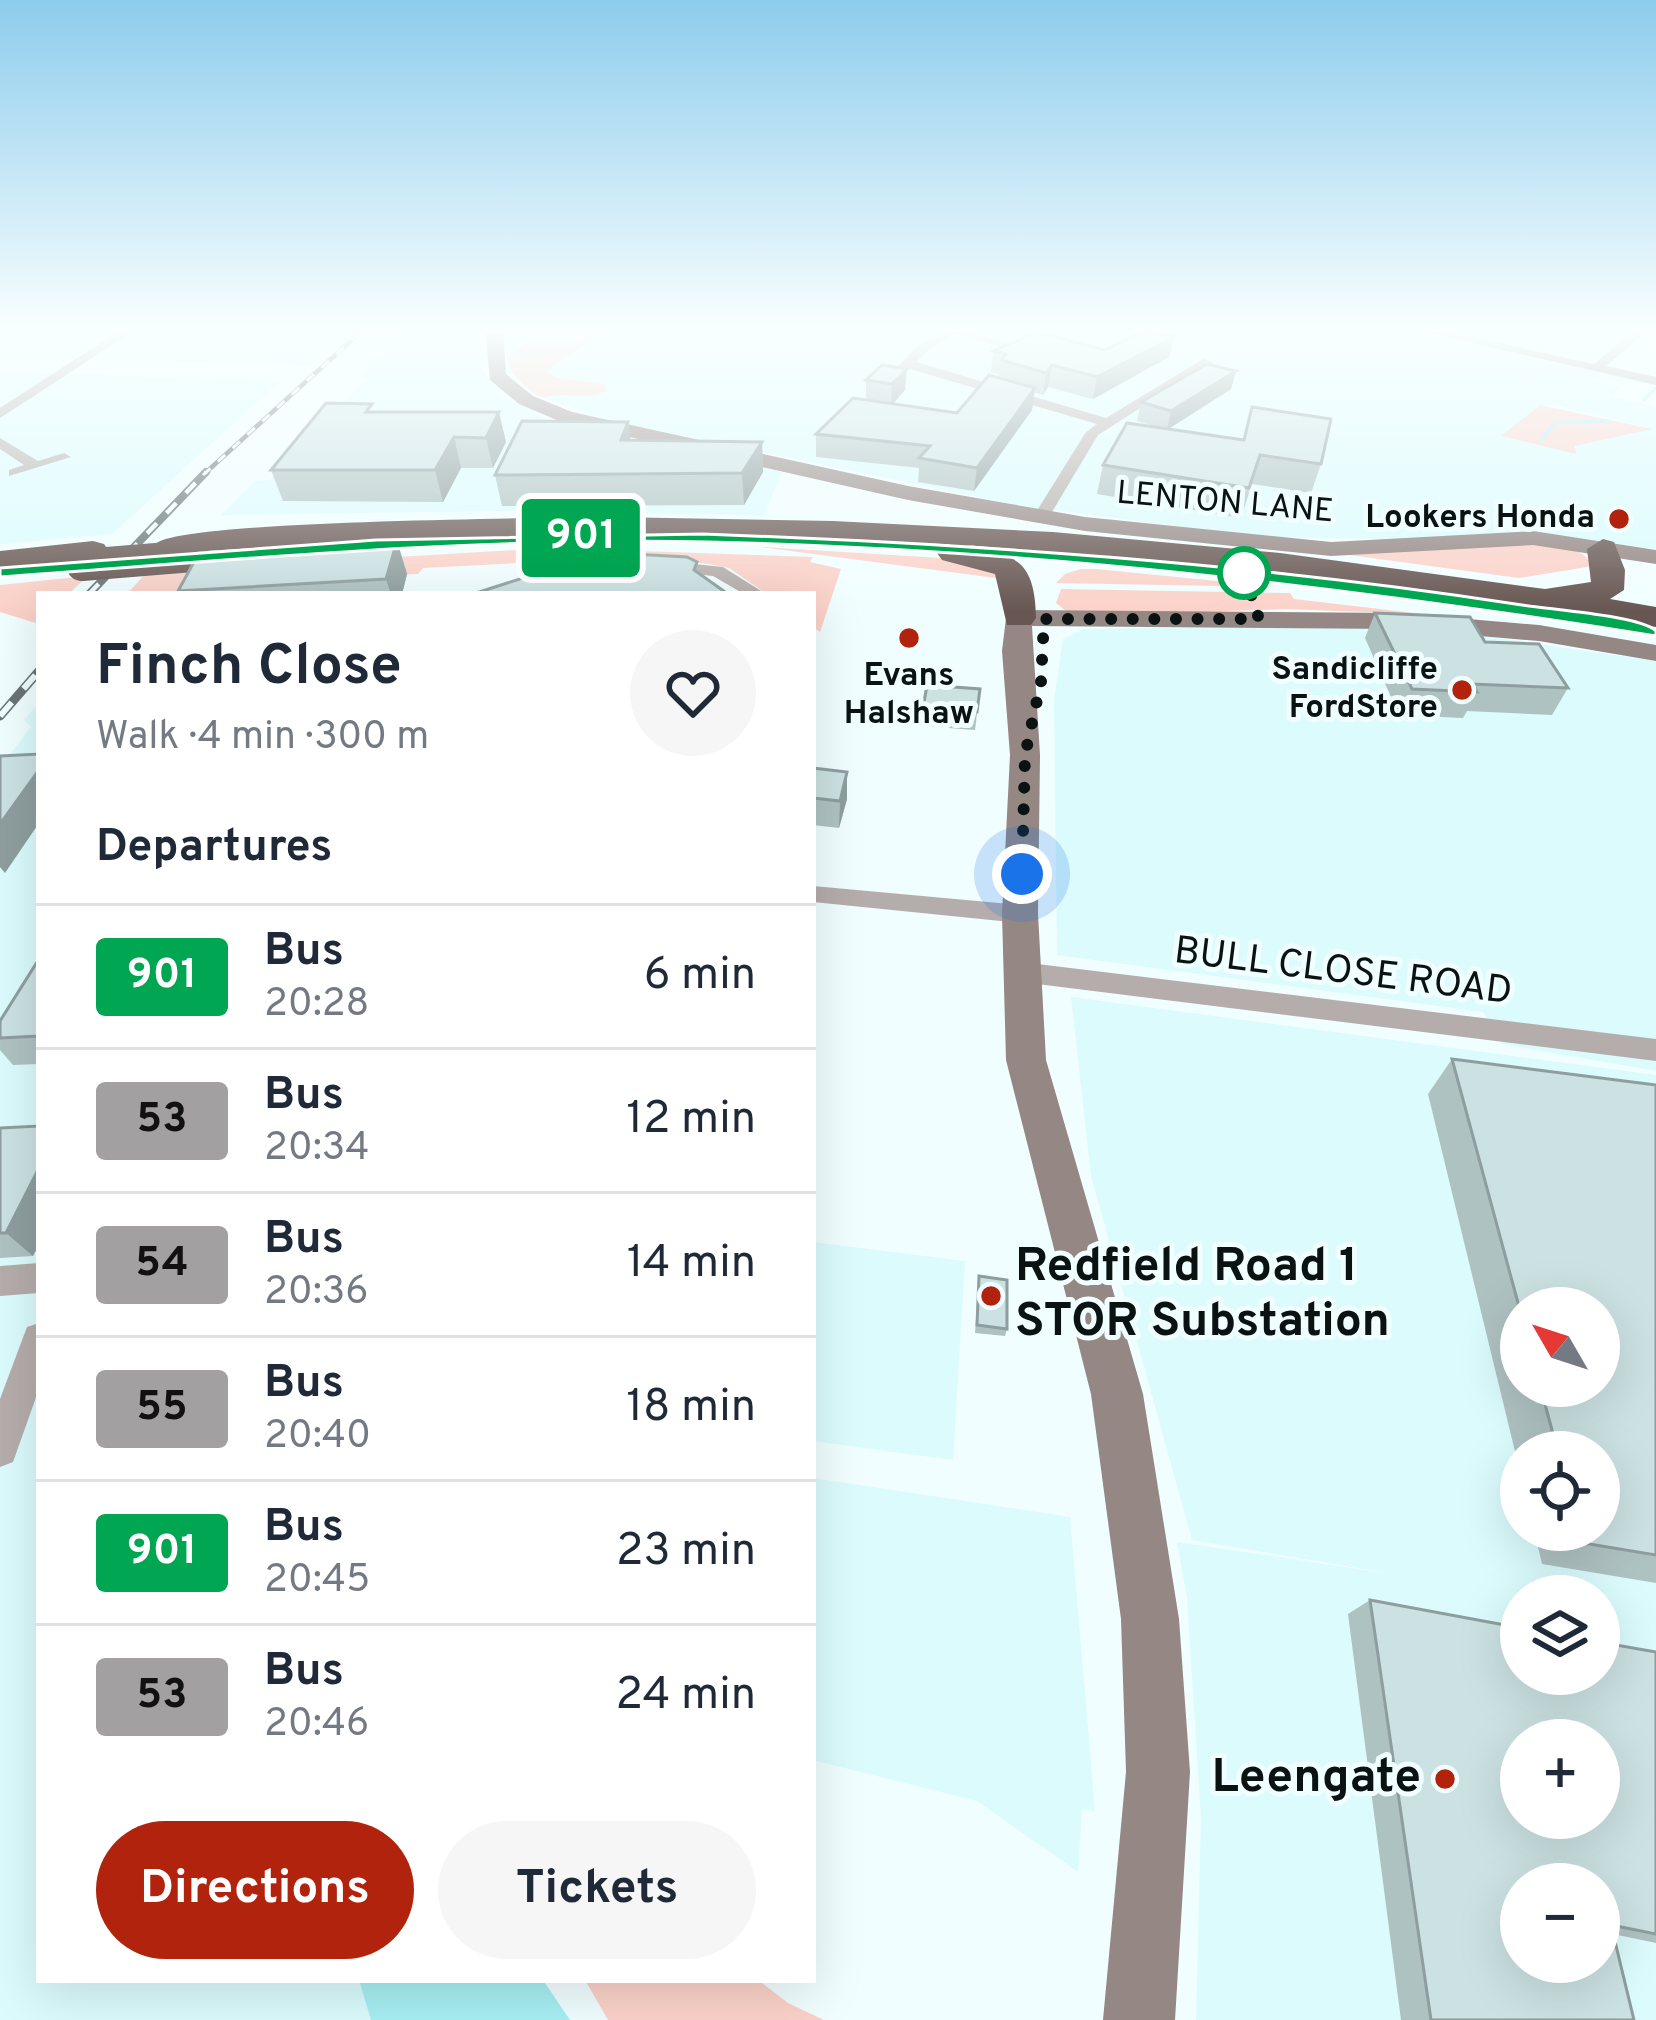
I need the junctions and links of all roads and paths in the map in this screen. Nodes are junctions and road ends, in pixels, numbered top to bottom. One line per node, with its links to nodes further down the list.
1 (594, 423): 7 (street, LENTON LANE)
2 (1104, 423): 7 (street)
3 (0, 442): 5 (street)
4 (64, 458): 5 (street)
5 (36, 466): 6 (street)
6 (14, 473)
7 (1041, 517): 10 (street, LENTON LANE)
8 (898, 546): 9 (highway); 14 (highway); 20 (highway)
9 (198, 549): 11 (highway, bridge); 16 (highway)
10 (1629, 553): 16 (highway); 18 (highway)
11 (87, 558): 12 (highway); 15 (highway)
12 (0, 560)
13 (645, 565): 17 (street)
14 (1169, 566): 20 (highway); 21 (highway)
15 (0, 573)
16 (1426, 581): 19 (highway)
17 (752, 591)
18 (1656, 598)
19 (1656, 616)
20 (1031, 618): 22 (street); 24 (street)
21 (1656, 631)
22 (1656, 653)
23 (816, 894): 24 (street)
24 (1020, 914): 25 (street)
25 (1022, 972): 26 (street, BULL CLOSE ROAD); 31 (street)
26 (1656, 1050)
27 (36, 1278): 28 (street)
28 (0, 1281)
29 (36, 1347): 30 (street)
30 (0, 1449)
31 (1139, 2020)

